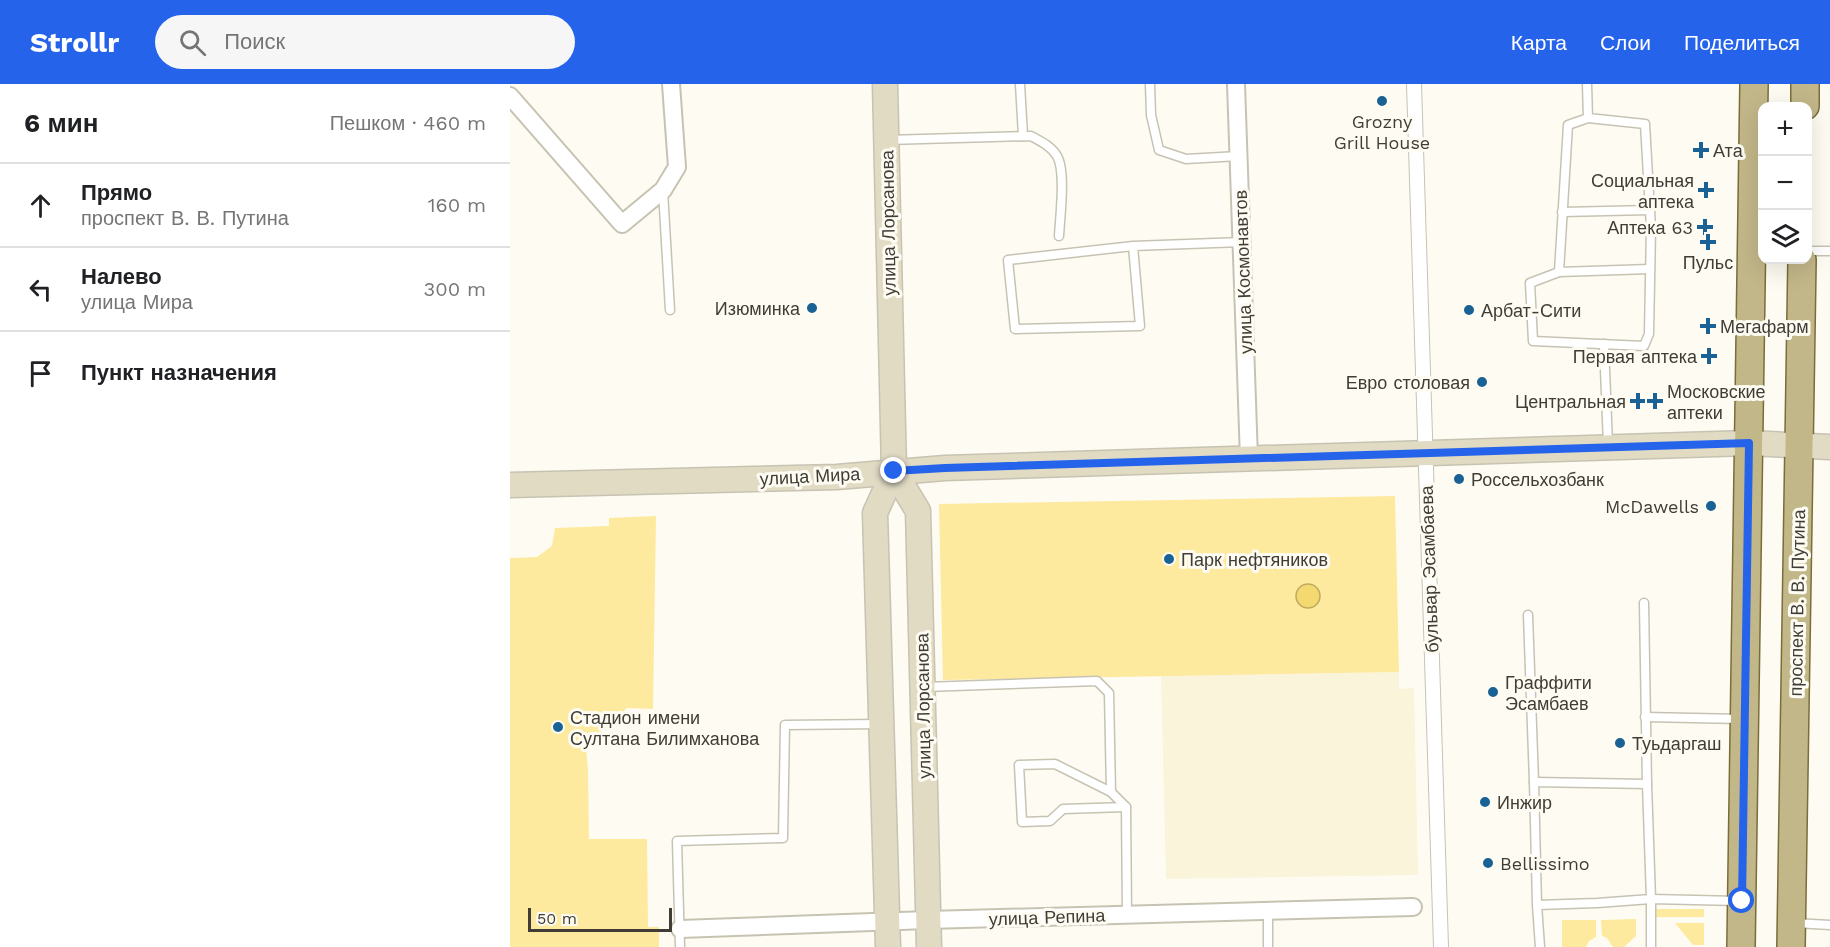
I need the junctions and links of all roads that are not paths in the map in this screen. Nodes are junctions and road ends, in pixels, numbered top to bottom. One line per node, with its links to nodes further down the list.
1 (671, 84): 16 (street)
2 (885, 84): 14 (main road, улица Лорсанова)
3 (1020, 84): 13 (lane)
4 (1150, 84): 15 (lane)
5 (1236, 84): 15 (street, улица Космонавтов)
6 (1414, 84): 33 (street, бульвар Эсамбаева)
7 (1587, 84): 12 (lane)
8 (1754, 84): 29 (main road)
9 (1805, 84): 11 (main road)
10 (510, 96): 16 (street)
11 (1804, 102)
12 (1588, 118): 17 (lane); 18 (lane)
13 (1023, 136): 14 (lane); 19 (lane)
14 (887, 140): 35 (main road, улица Лорсанова)
15 (1239, 156): 20 (street, улица Космонавтов)
16 (663, 190): 27 (lane)
17 (1650, 210): 18 (lane); 25 (lane)
18 (1562, 212): 26 (lane)
19 (1059, 236)
20 (1242, 242): 21 (lane); 34 (street, улица Космонавтов)
21 (1133, 246): 21 (lane)
22 (1812, 251): 23 (lane)
23 (1830, 251)
24 (1802, 264): 30 (main road, проспект В. В. Путина)
25 (1650, 269): 26 (lane); 28 (lane)
26 (1559, 272): 28 (lane)
27 (670, 310)
28 (1604, 344): 32 (lane)
29 (1749, 443): 30 (main road, улица Мира); 32 (main road, улица Мира); 41 (main road)
30 (1800, 446): 31 (main road, улица Мира); 57 (main road, проспект В. В. Путина)
31 (1830, 447)
32 (1608, 448): 33 (main road, улица Мира)
33 (1425, 454): 34 (main road, улица Мира); 62 (street, бульвар Эсамбаева)
34 (1249, 459): 35 (main road, улица Мира)
35 (894, 471): 36 (main road, улица Мира); 39 (main road, улица Лорсанова); 42 (main road, улица Лорсанова)
36 (510, 485)
37 (1644, 603): 40 (lane)
38 (1528, 615): 43 (lane)
39 (922, 687): 45 (lane); 53 (main road, улица Лорсанова)
40 (1645, 717): 41 (lane); 44 (lane)
41 (1744, 719): 48 (main road)
42 (881, 724): 54 (main road, улица Лорсанова); 56 (lane)
43 (1534, 783): 44 (lane); 49 (lane)
44 (1647, 783): 47 (lane)
45 (1112, 792): 46 (lane); 46 (lane)
46 (1126, 807): 52 (lane)
47 (1652, 899): 48 (lane); 49 (lane); 64 (lane)
48 (1742, 901): 65 (main road)
49 (1537, 905): 63 (lane)
50 (1413, 907): 51 (street, улица Репина)
51 (1268, 911): 52 (street, улица Репина); 61 (lane)
52 (1127, 914): 53 (street, улица Репина)
53 (928, 920): 54 (street, улица Репина); 60 (main road, улица Лорсанова)
54 (887, 921): 56 (street, улица Репина); 59 (main road, улица Лорсанова)
55 (1830, 925): 57 (lane)
56 (680, 929): 58 (lane)
57 (1791, 935)
58 (680, 947)
59 (888, 947)
60 (929, 947)
61 (1268, 947)
62 (1441, 947)
63 (1540, 947)
64 (1651, 947)
65 (1741, 947)

